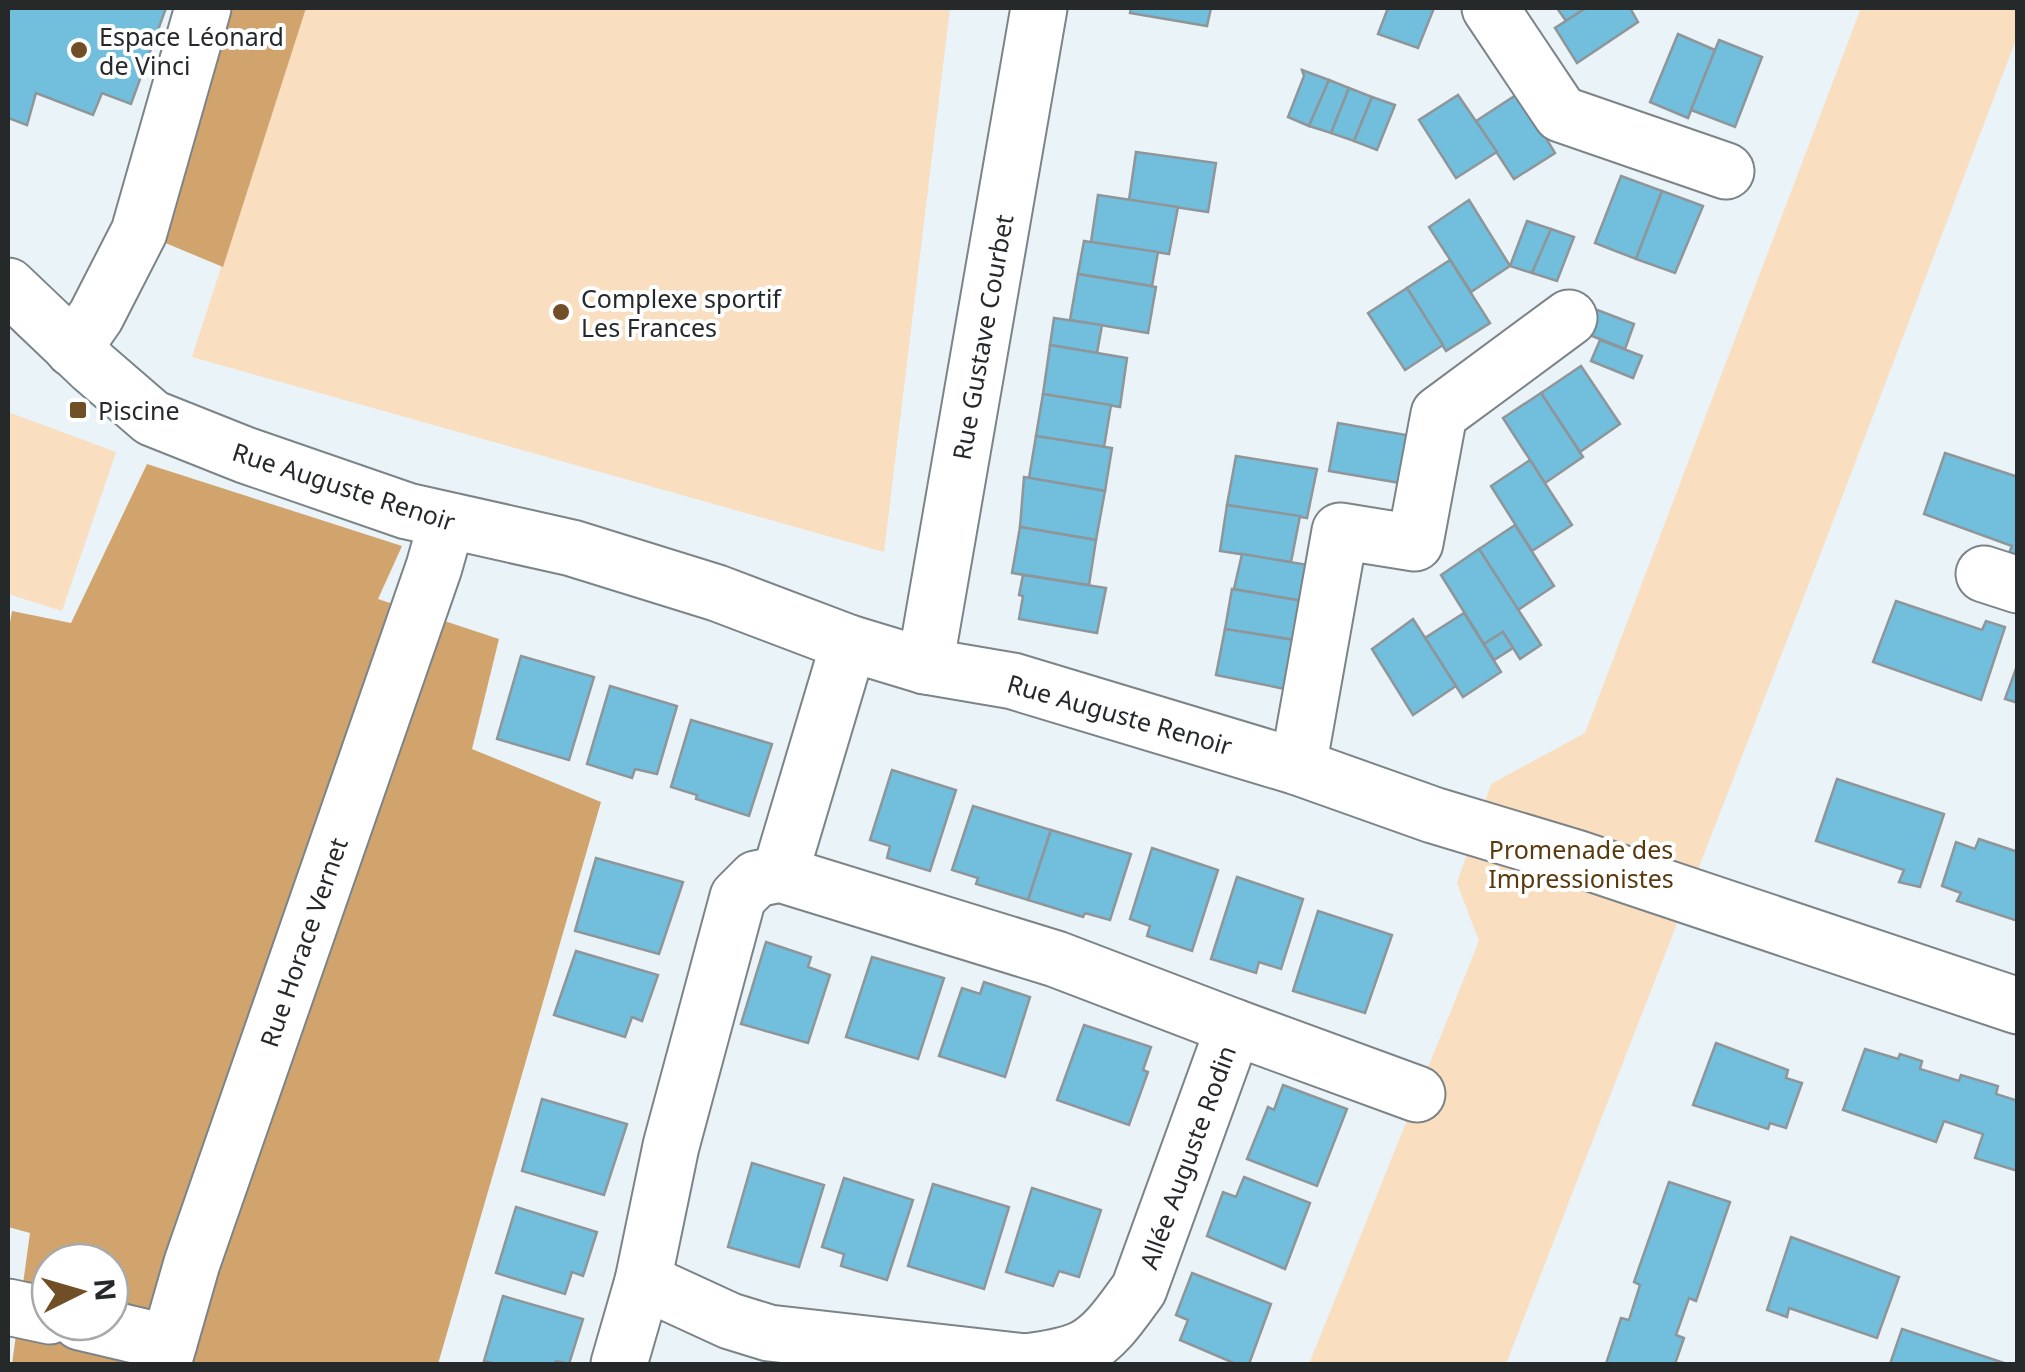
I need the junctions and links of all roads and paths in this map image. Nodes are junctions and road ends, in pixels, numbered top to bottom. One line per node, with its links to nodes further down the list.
1 (203, 8): 7 (street)
2 (1039, 8): 10 (street, Rue Gustave Courbet)
3 (1490, 8): 4 (street)
4 (1726, 171)
5 (8, 286): 7 (street, Rue Auguste Renoir)
6 (1569, 318): 11 (street)
7 (74, 349): 8 (street, Rue Auguste Renoir)
8 (448, 522): 9 (street, Rue Auguste Renoir); 18 (street, Rue Horace Vernet)
9 (849, 642): 10 (street, Rue Auguste Renoir); 12 (street)
10 (926, 666): 11 (street, Rue Auguste Renoir)
11 (1298, 766): 13 (street, Rue Auguste Renoir)
12 (780, 874): 14 (street, Allée Auguste Rodin); 16 (street)
13 (2018, 1006)
14 (1234, 1026): 15 (street); 16 (street, Allée Auguste Rodin)
15 (1418, 1094)
16 (643, 1281): 19 (street)
17 (130, 1341): 18 (street)
18 (166, 1354)
19 (620, 1364)

